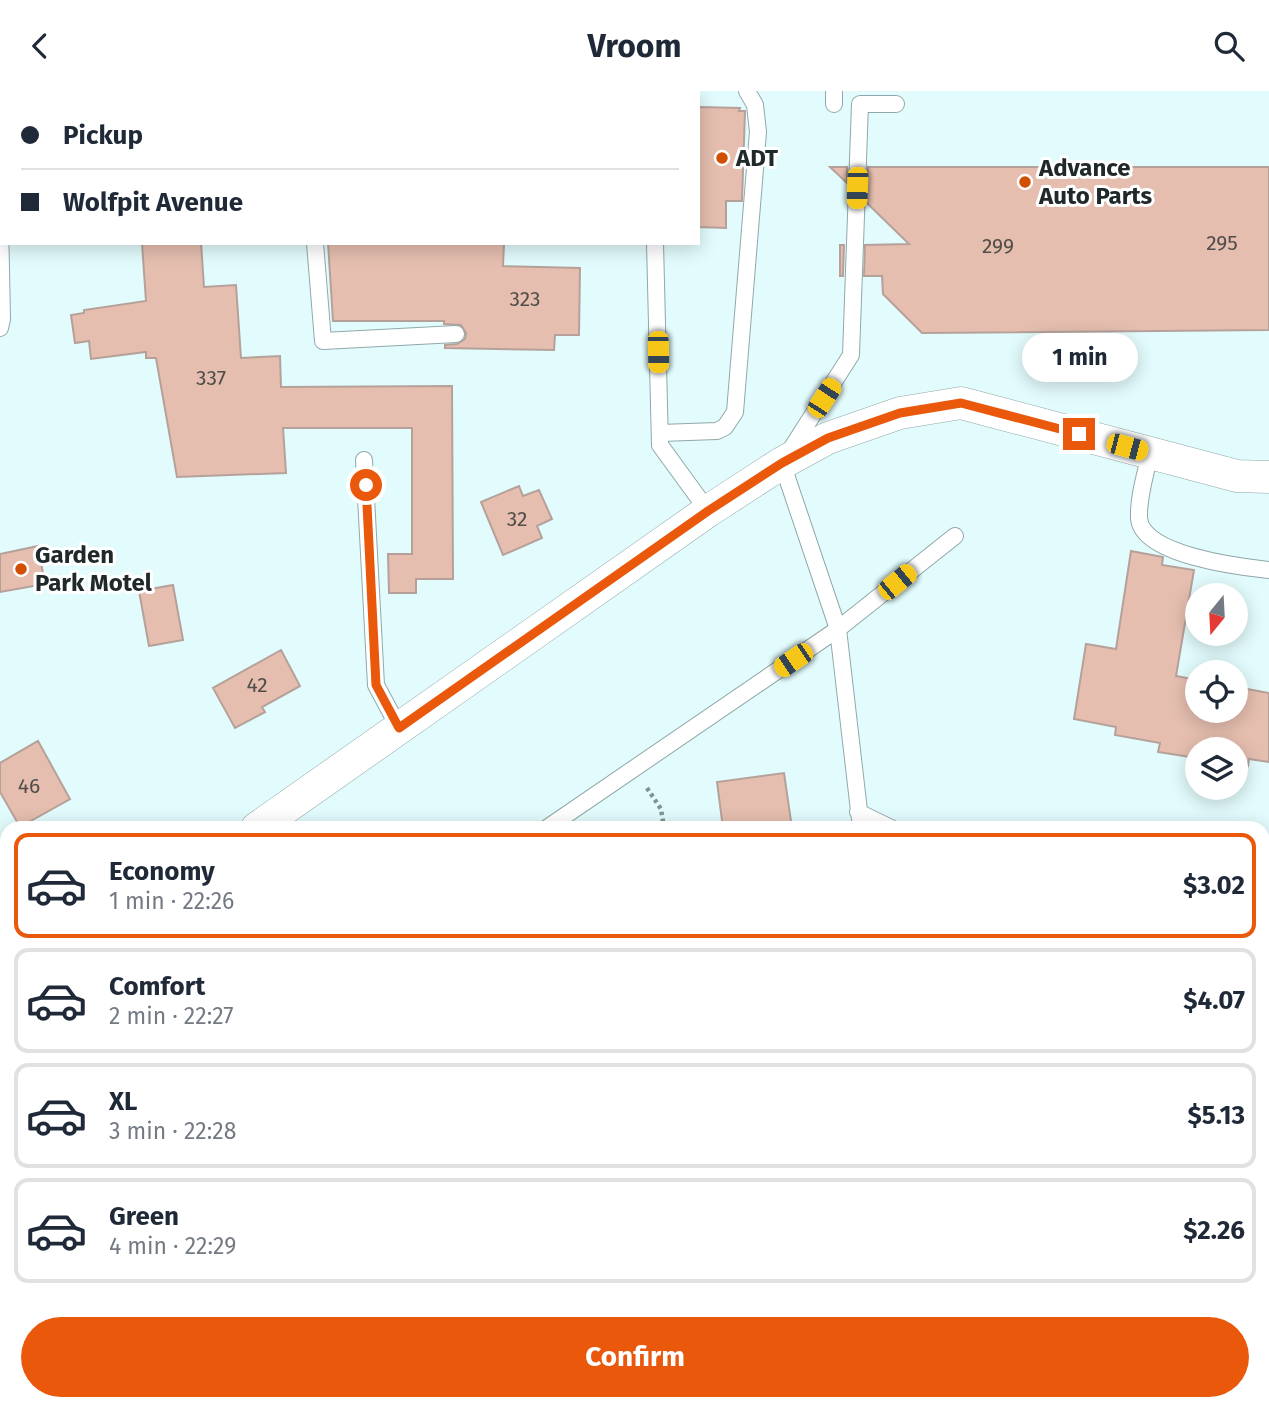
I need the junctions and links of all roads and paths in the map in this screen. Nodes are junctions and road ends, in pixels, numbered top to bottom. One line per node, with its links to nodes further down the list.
1 (747, 91): 8 (lane)
2 (896, 104): 11 (lane)
3 (1, 245): 6 (lane)
4 (315, 245): 7 (lane)
5 (655, 245): 8 (lane)
6 (0, 328)
7 (456, 334)
8 (660, 433): 13 (lane)
9 (1150, 453): 11 (street); 12 (street); 15 (lane)
10 (365, 460): 17 (lane)
11 (782, 463): 13 (street); 16 (lane)
12 (1269, 477)
13 (708, 511): 17 (street)
14 (955, 536): 16 (lane)
15 (1269, 570)
16 (838, 629): 18 (lane); 19 (lane)
17 (399, 728): 20 (street)
18 (633, 769): 21 (lane); 22 (path)
19 (859, 820)
20 (267, 821)
21 (557, 821)
22 (663, 821)

